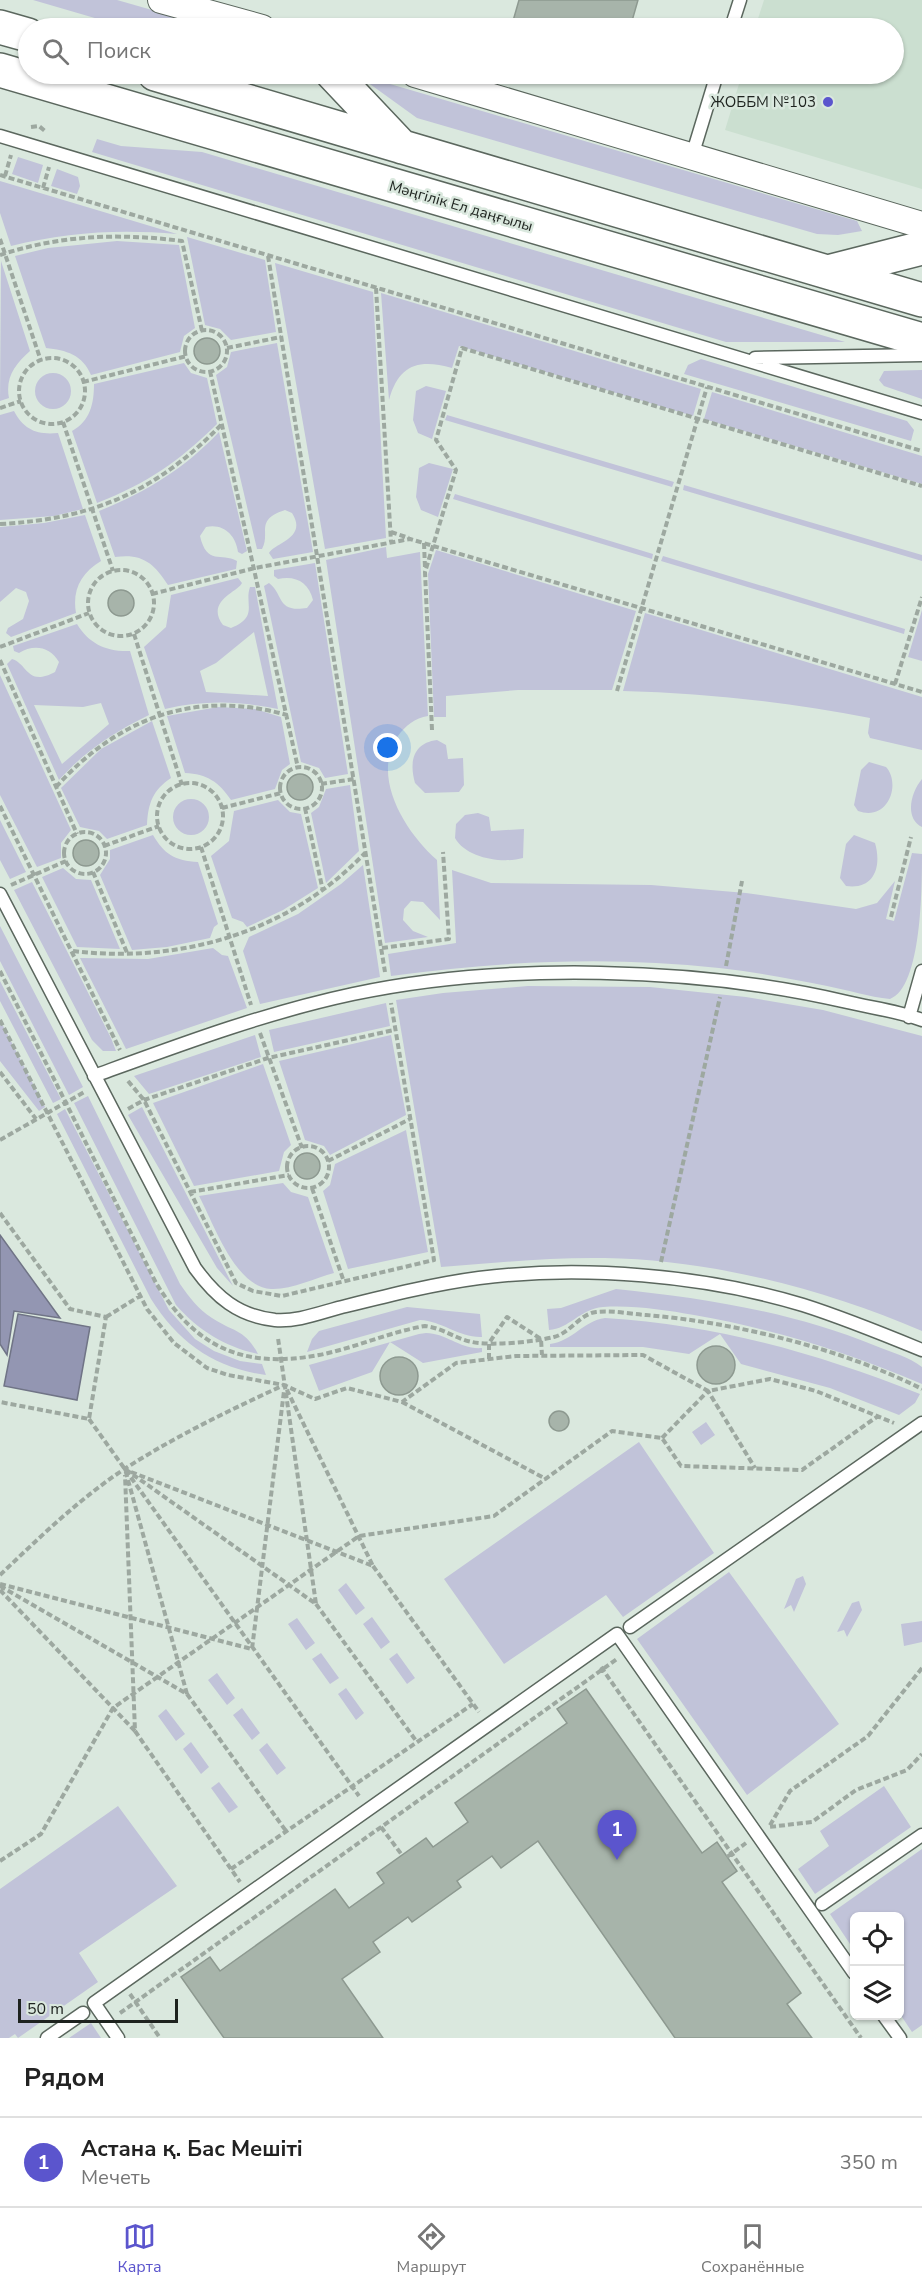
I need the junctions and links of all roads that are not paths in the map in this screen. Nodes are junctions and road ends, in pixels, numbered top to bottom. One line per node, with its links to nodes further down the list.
1 (161, 0): 3 (street)
2 (740, 0): 4 (lane)
3 (226, 18)
4 (734, 18)
5 (0, 27): 6 (main road)
6 (18, 33)
7 (0, 70): 8 (main road, Мәңгілік Ел даңғылы)
8 (18, 75)
9 (48, 84): 21 (main road, Мәңгілік Ел даңғылы)
10 (189, 84): 15 (main road)
11 (342, 84): 15 (main road)
12 (449, 84): 16 (street)
13 (714, 84): 16 (lane)
14 (0, 136): 23 (lane)
15 (403, 148): 19 (main road)
16 (692, 156): 17 (street)
17 (922, 225)
18 (922, 248): 19 (main road)
19 (827, 273): 20 (main road)
20 (922, 300)
21 (922, 339)
22 (922, 355): 23 (lane)
23 (742, 358): 24 (lane)
24 (922, 413)
25 (0, 894): 29 (lane)
26 (922, 971): 27 (lane)
27 (909, 1017): 28 (lane); 29 (lane)
28 (922, 1020)
29 (94, 1077): 30 (lane)
30 (922, 1350)
31 (922, 1423): 32 (lane)
32 (630, 1628)
33 (922, 1834): 34 (lane)
34 (822, 1904)
35 (850, 1966): 39 (lane)
36 (83, 2013): 38 (lane)
37 (887, 2020): 40 (lane)
38 (47, 2038)
39 (118, 2038)
40 (900, 2038)

